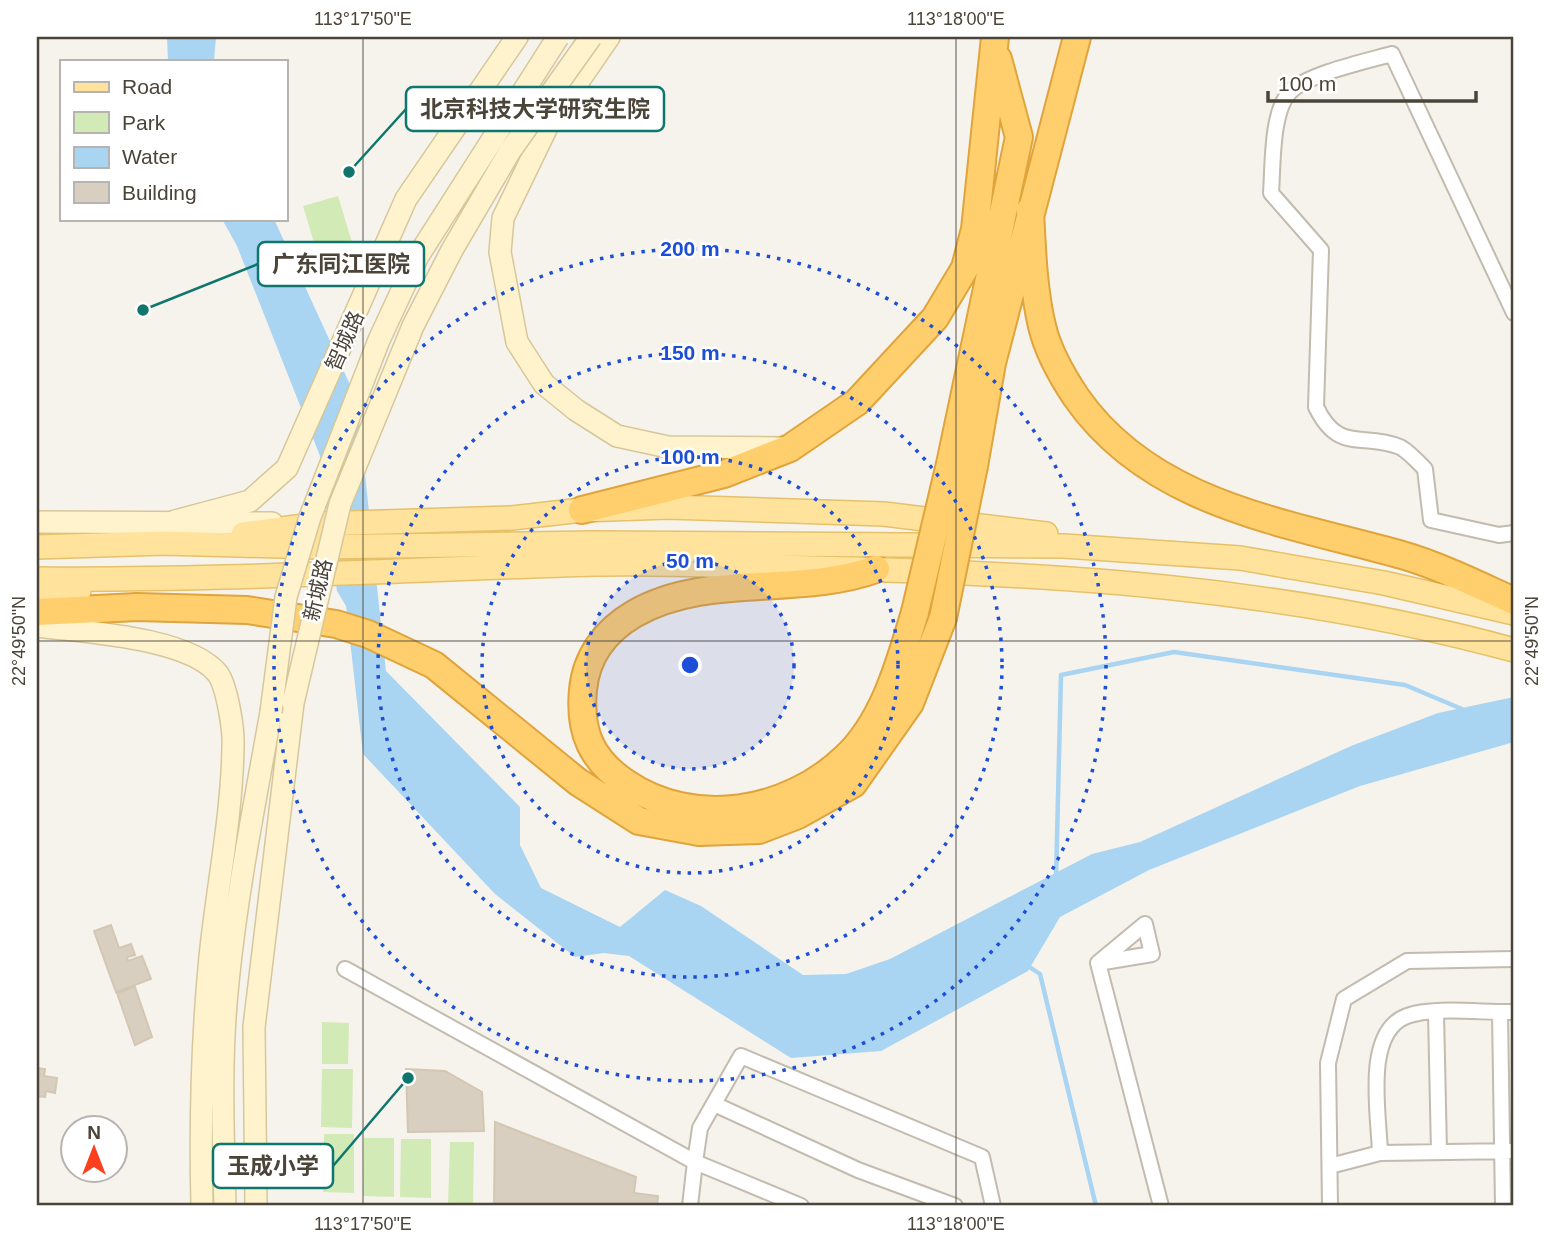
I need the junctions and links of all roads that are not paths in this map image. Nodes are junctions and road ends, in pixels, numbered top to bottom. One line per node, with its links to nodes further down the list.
1 (517, 37): 13 (street, 智城路)
2 (558, 37): 39 (street, 新城路, bridge)
3 (590, 37): 40 (street, 新城路, bridge)
4 (609, 37): 9 (street)
5 (1077, 37): 7 (highway)
6 (994, 40): 9 (highway); 10 (highway)
7 (1030, 210): 10 (highway); 22 (highway)
8 (1514, 313): 14 (street)
9 (790, 448): 11 (highway)
10 (962, 465): 18 (highway, bridge); 23 (highway, bridge)
11 (582, 510): 15 (main road); 17 (main road)
12 (37, 522): 13 (street)
13 (175, 522): 15 (street)
14 (1514, 533)
15 (318, 536): 16 (main road); 17 (main road)
16 (37, 547)
17 (1240, 558): 24 (main road)
18 (876, 569): 19 (main road); 26 (main road)
19 (178, 578): 20 (main road); 21 (main road)
20 (37, 579)
21 (37, 597)
22 (1514, 601)
23 (37, 612)
24 (1514, 613)
25 (37, 626): 38 (street)
26 (1514, 650)
27 (1514, 959): 37 (street)
28 (1098, 963): 45 (street)
29 (345, 968): 36 (street)
30 (1436, 1013): 31 (street); 34 (street); 35 (street)
31 (1507, 1013): 33 (street)
32 (714, 1104): 36 (street); 43 (street); 44 (street)
33 (1507, 1151): 34 (street); 47 (street)
34 (1439, 1152): 35 (street)
35 (1380, 1153): 37 (street)
36 (695, 1162): 41 (street); 42 (street)
37 (1330, 1166): 46 (street)
38 (202, 1206)
39 (225, 1206)
40 (256, 1206)
41 (690, 1206)
42 (801, 1206)
43 (955, 1206)
44 (993, 1206)
45 (1161, 1206)
46 (1330, 1206)
47 (1503, 1206)

